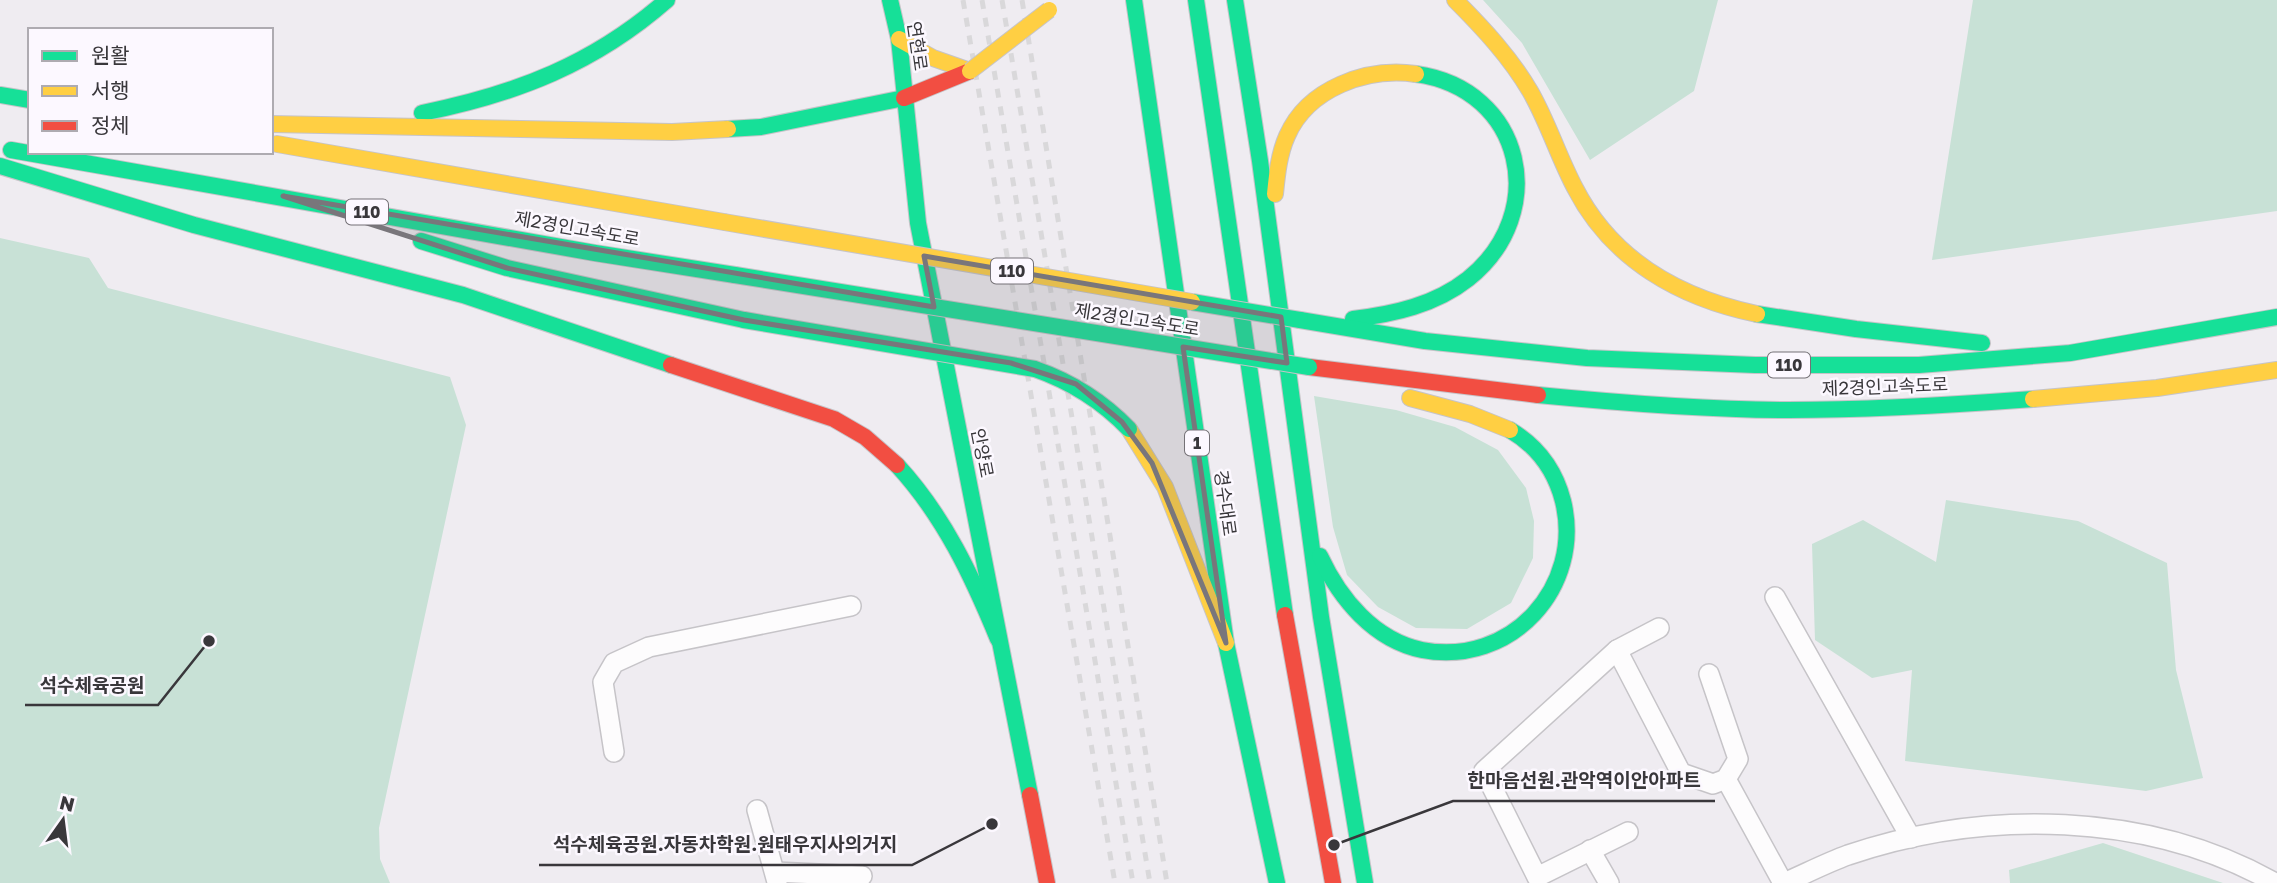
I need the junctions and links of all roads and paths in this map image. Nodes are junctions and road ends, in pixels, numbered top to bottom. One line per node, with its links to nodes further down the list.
1 (667, 0): 14 (main road)
2 (1063, 0): 9 (main road, bridge)
3 (1134, 0): 32 (main road, 경수대로 / 1)
4 (1196, 0): 45 (main road)
5 (1235, 0): 21 (main road)
6 (1455, 0): 24 (main road)
7 (889, 3): 8 (main road, 연현로)
8 (899, 39): 9 (main road); 11 (main road, 연현로)
9 (970, 71): 11 (main road)
10 (0, 94): 12 (main road)
11 (904, 98): 14 (main road); 31 (main road, 안양로)
12 (28, 100)
13 (273, 124): 14 (main road)
14 (299, 126)
15 (273, 143): 23 (main road, 제2경인고속도로 / 110, bridge)
16 (0, 148): 17 (main road, 제2경인고속도로 / 110)
17 (28, 153)
18 (35, 154): 20 (main road, 제2경인고속도로 / 110)
19 (0, 166): 31 (main road)
20 (283, 196): 25 (main road, 제2경인고속도로 / 110, bridge); 32 (main road, bridge)
21 (1273, 252): 23 (main road); 27 (main road)
22 (2277, 317): 24 (main road, 제2경인고속도로 / 110)
23 (1300, 320): 24 (main road, 제2경인고속도로 / 110)
24 (2070, 353)
25 (1309, 367): 26 (main road, 제2경인고속도로 / 110); 27 (main road)
26 (2277, 370)
27 (1307, 515): 46 (main road)
28 (1775, 597): 39 (street)
29 (851, 606): 35 (street)
30 (1659, 628): 33 (street)
31 (998, 639): 43 (main road, 안양로)
32 (1226, 643): 44 (main road, 경수대로 / 1)
33 (1617, 650): 36 (street); 40 (street)
34 (1709, 674): 36 (street)
35 (614, 752)
36 (1726, 779): 48 (street)
37 (757, 810): 42 (street)
38 (1628, 832): 40 (street)
39 (1911, 838): 48 (street); 49 (street)
40 (1590, 850): 47 (street)
41 (862, 876): 42 (street)
42 (776, 878)
43 (1047, 883)
44 (1277, 883)
45 (1333, 883)
46 (1364, 883)
47 (1609, 883)
48 (1784, 883)
49 (2275, 883)

